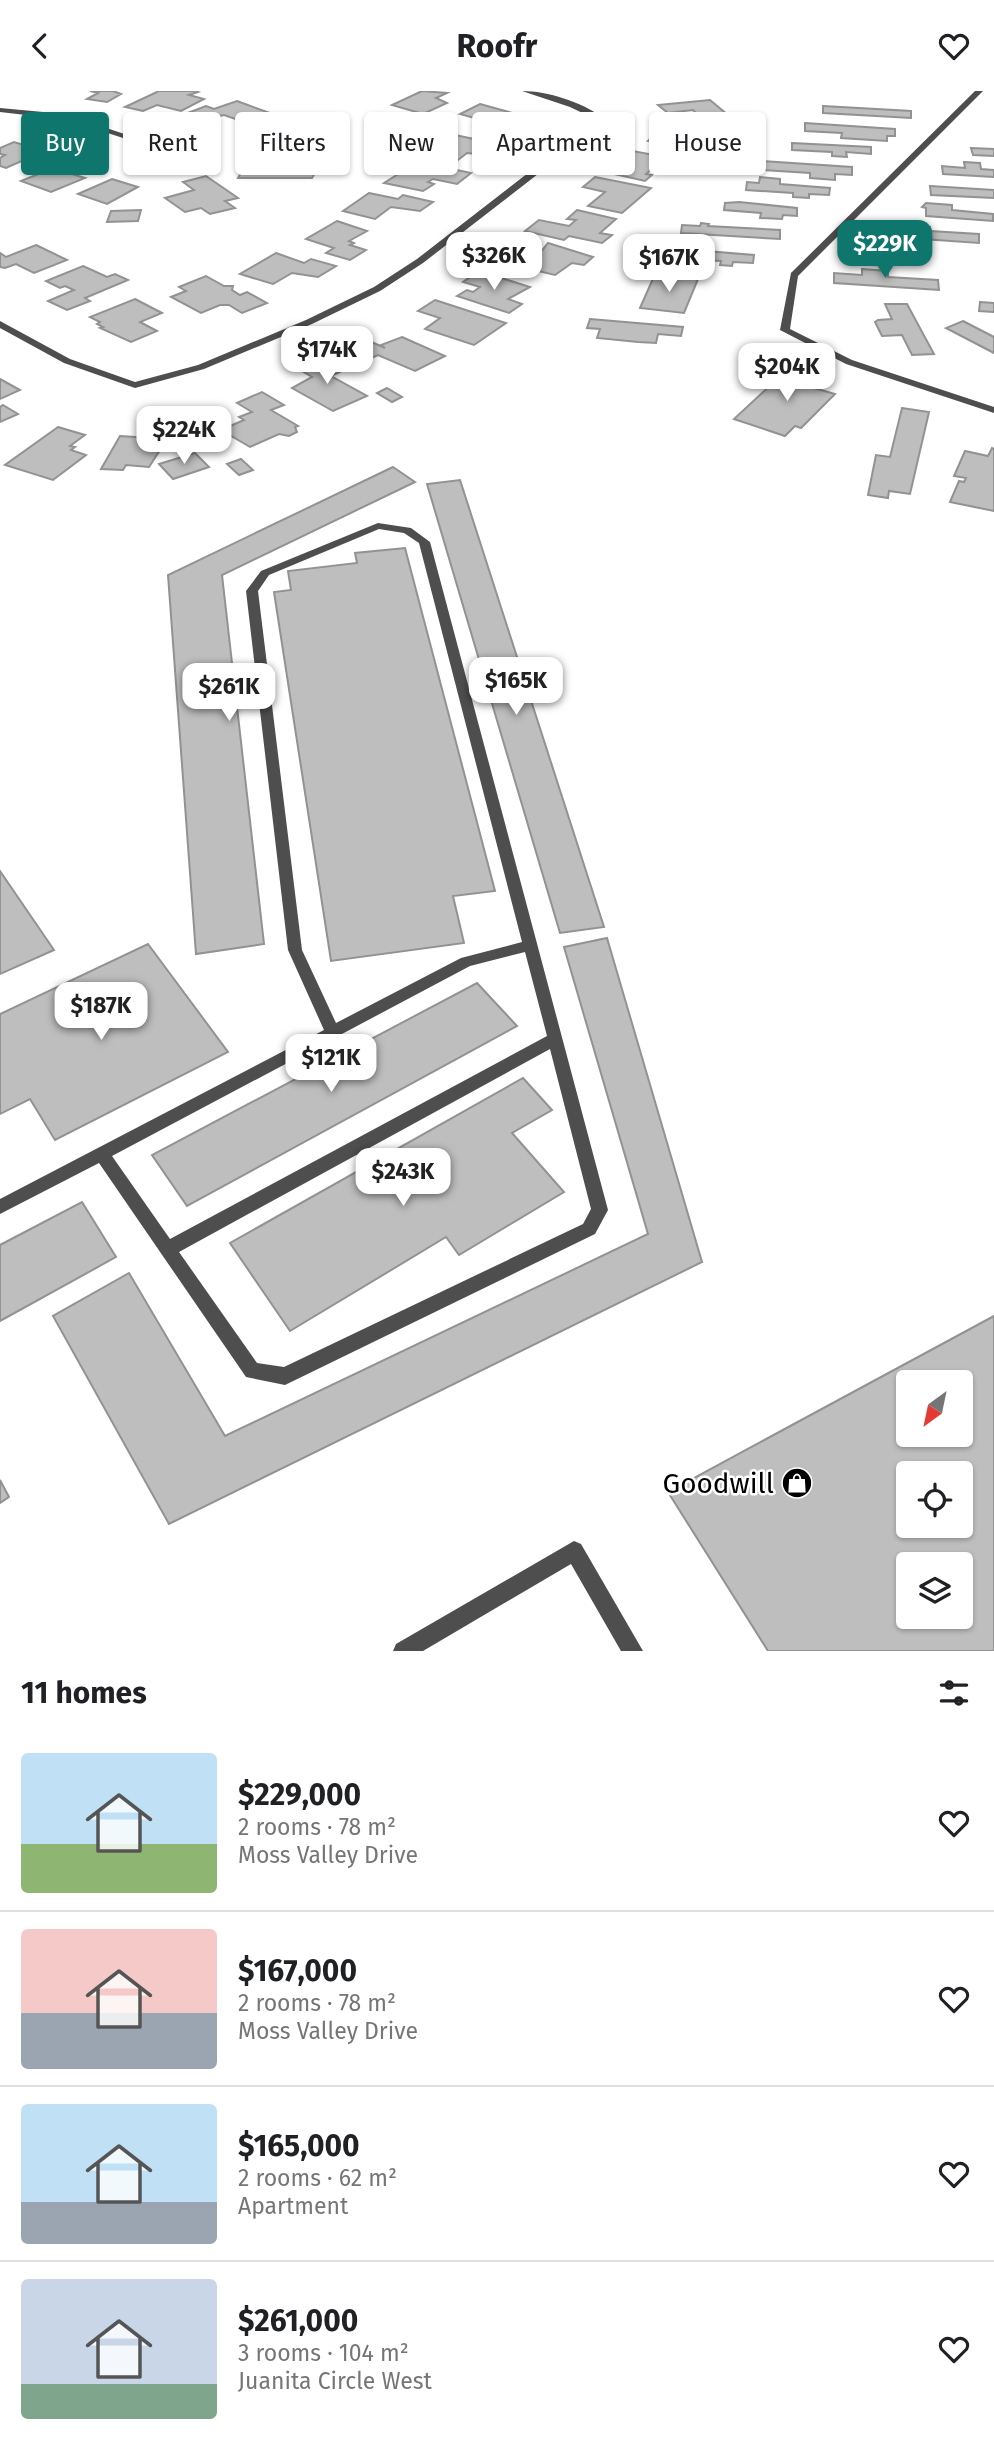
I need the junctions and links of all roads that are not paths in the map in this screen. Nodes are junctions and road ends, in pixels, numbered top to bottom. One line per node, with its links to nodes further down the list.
1 (526, 91): 5 (street)
2 (979, 91): 6 (street)
3 (0, 110): 4 (street)
4 (123, 135)
5 (0, 324)
6 (994, 409)
7 (530, 944): 8 (street); 8 (street); 9 (street)
8 (332, 1031): 10 (street)
9 (555, 1038): 12 (street); 12 (street)
10 (101, 1153): 11 (street); 12 (street)
11 (0, 1207)
12 (168, 1249)
13 (403, 1651): 14 (street)
14 (633, 1651)

